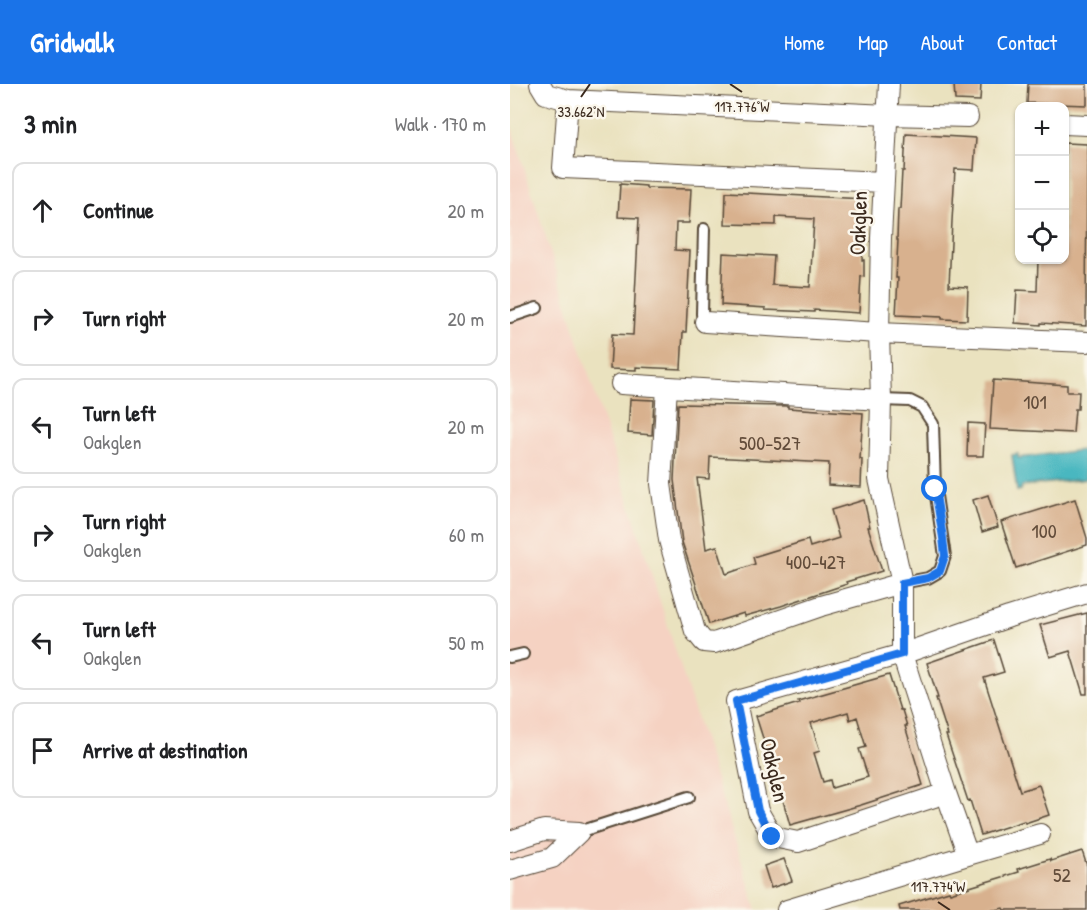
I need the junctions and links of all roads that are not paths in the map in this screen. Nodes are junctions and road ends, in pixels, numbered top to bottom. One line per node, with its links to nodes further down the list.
1 (540, 84): 3 (street)
2 (889, 84): 4 (street, Oakglen)
3 (568, 100): 4 (street); 8 (street)
4 (888, 115): 5 (street); 8 (street, Oakglen)
5 (968, 117)
6 (1069, 124): 7 (street)
7 (1087, 125)
8 (884, 182): 13 (street, Oakglen)
9 (704, 229): 12 (lane)
10 (537, 308): 11 (lane)
11 (510, 317)
12 (705, 322): 13 (street)
13 (879, 333): 14 (street); 17 (street, Oakglen)
14 (1087, 342)
15 (621, 384): 16 (street)
16 (667, 387): 17 (street); 18 (street)
17 (881, 400): 18 (street, Oakglen); 18 (lane)
18 (902, 583): 21 (street, Oakglen)
19 (1087, 593): 21 (street, Oakglen)
20 (523, 654): 22 (lane)
21 (902, 654): 23 (street, Oakglen); 23 (street, Oakglen)
22 (510, 657)
23 (946, 793): 28 (street, Oakglen)
24 (689, 797): 25 (lane)
25 (579, 832): 27 (street); 29 (street)
26 (1040, 834): 28 (street)
27 (510, 840)
28 (968, 855): 30 (street)
29 (510, 870)
30 (787, 910)

